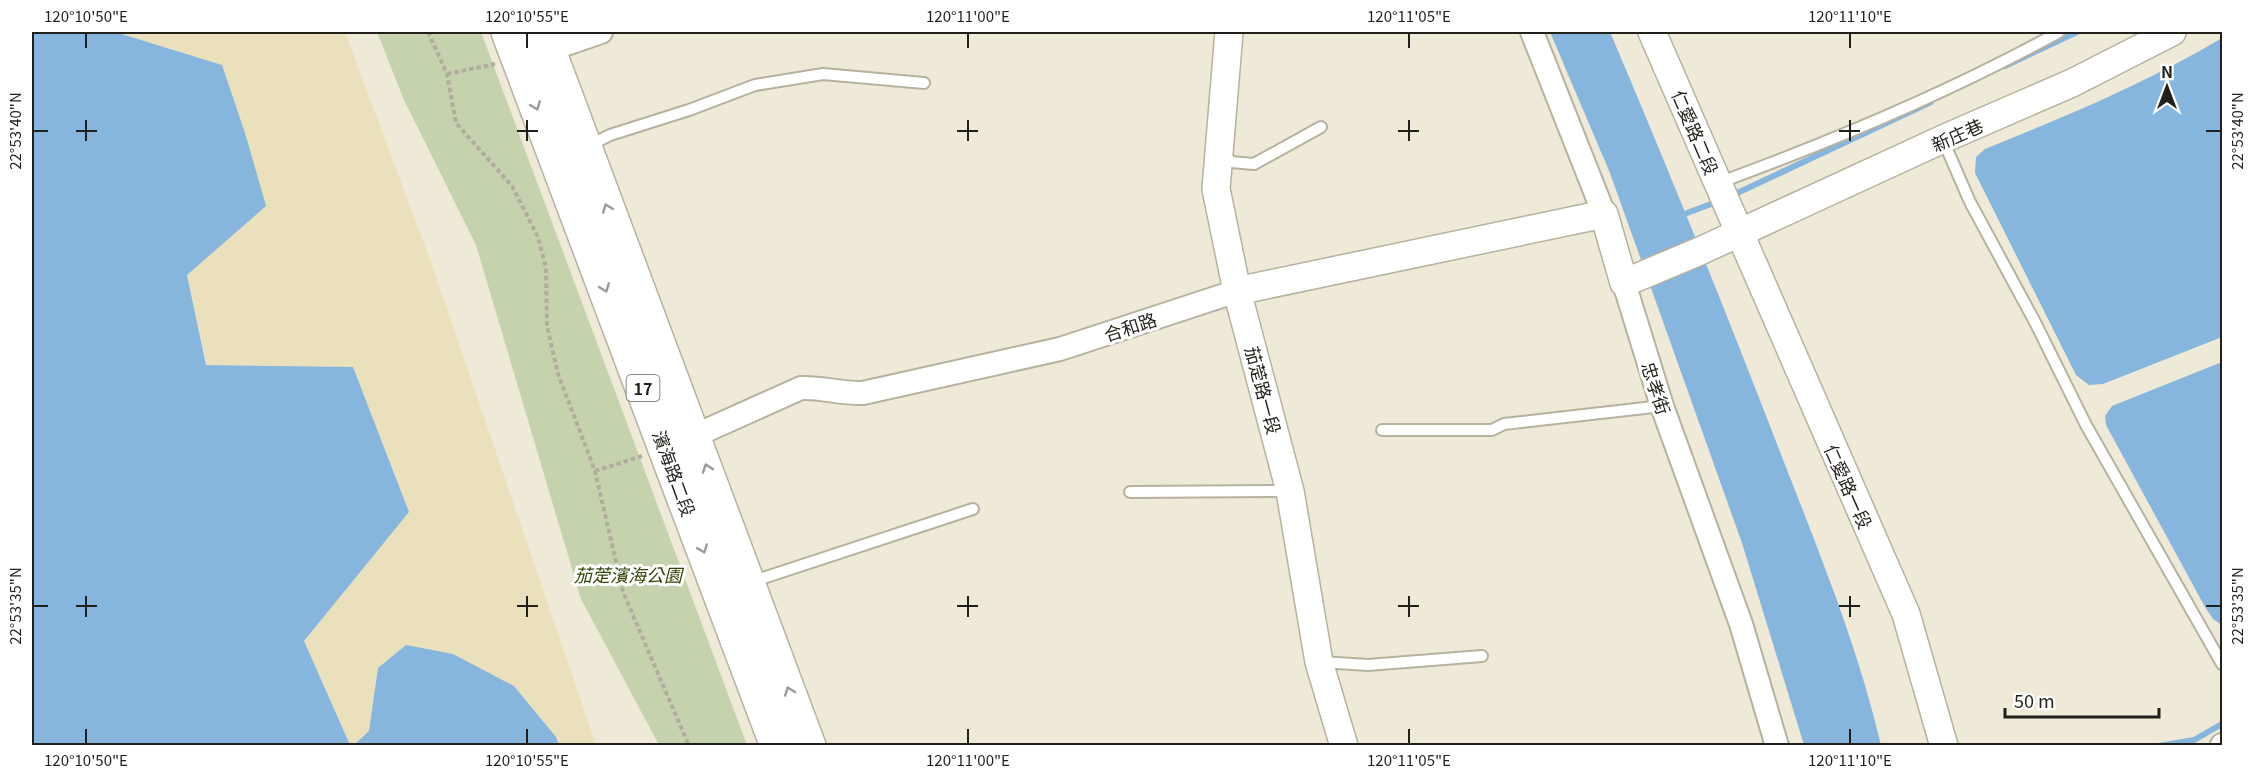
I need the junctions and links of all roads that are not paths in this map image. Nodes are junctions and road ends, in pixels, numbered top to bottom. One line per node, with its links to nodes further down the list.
1 (601, 32): 8 (street)
2 (1228, 32): 13 (street, 茄萣路一段)
3 (1532, 32): 16 (street, 忠孝街)
4 (1652, 32): 15 (street, 仁愛路二段)
5 (2059, 32): 7 (lane)
6 (2172, 32): 12 (street, 新庄巷)
7 (2043, 36): 15 (lane)
8 (546, 41): 9 (street); 14 (main road, 濱海路二段 / 17)
9 (514, 46): 21 (main road, 濱海路二段 / 17, one-way to 21)
10 (924, 83): 14 (lane)
11 (1321, 127): 13 (lane)
12 (1943, 139): 15 (street, 新庄巷); 28 (lane)
13 (1220, 147): 18 (street, 茄萣路一段)
14 (585, 148): 21 (main road, 濱海路二段 / 17, one-way to 14)
15 (1728, 205): 17 (street, 新庄巷); 33 (street, 仁愛路一段)
16 (1604, 214): 17 (street, 忠孝街); 18 (street, 合和路)
17 (1633, 280): 19 (street, 忠孝街)
18 (1237, 291): 21 (street, 合和路); 22 (street, 茄萣路一段)
19 (1662, 406): 20 (lane); 32 (street, 忠孝街)
20 (1382, 430)
21 (680, 442): 25 (main road, 濱海路二段 / 17, one-way to 21); 29 (main road, 濱海路二段 / 17, one-way to 29)
22 (1290, 491): 23 (lane); 27 (street, 茄萣路一段)
23 (1130, 492)
24 (973, 509): 25 (lane)
25 (749, 583): 30 (main road, 濱海路二段 / 17, one-way to 25)
26 (1482, 656): 27 (lane)
27 (1319, 662): 31 (street, 茄萣路一段)
28 (2223, 664)
29 (777, 746)
30 (809, 746)
31 (1344, 746)
32 (1777, 746)
33 (1944, 746)

